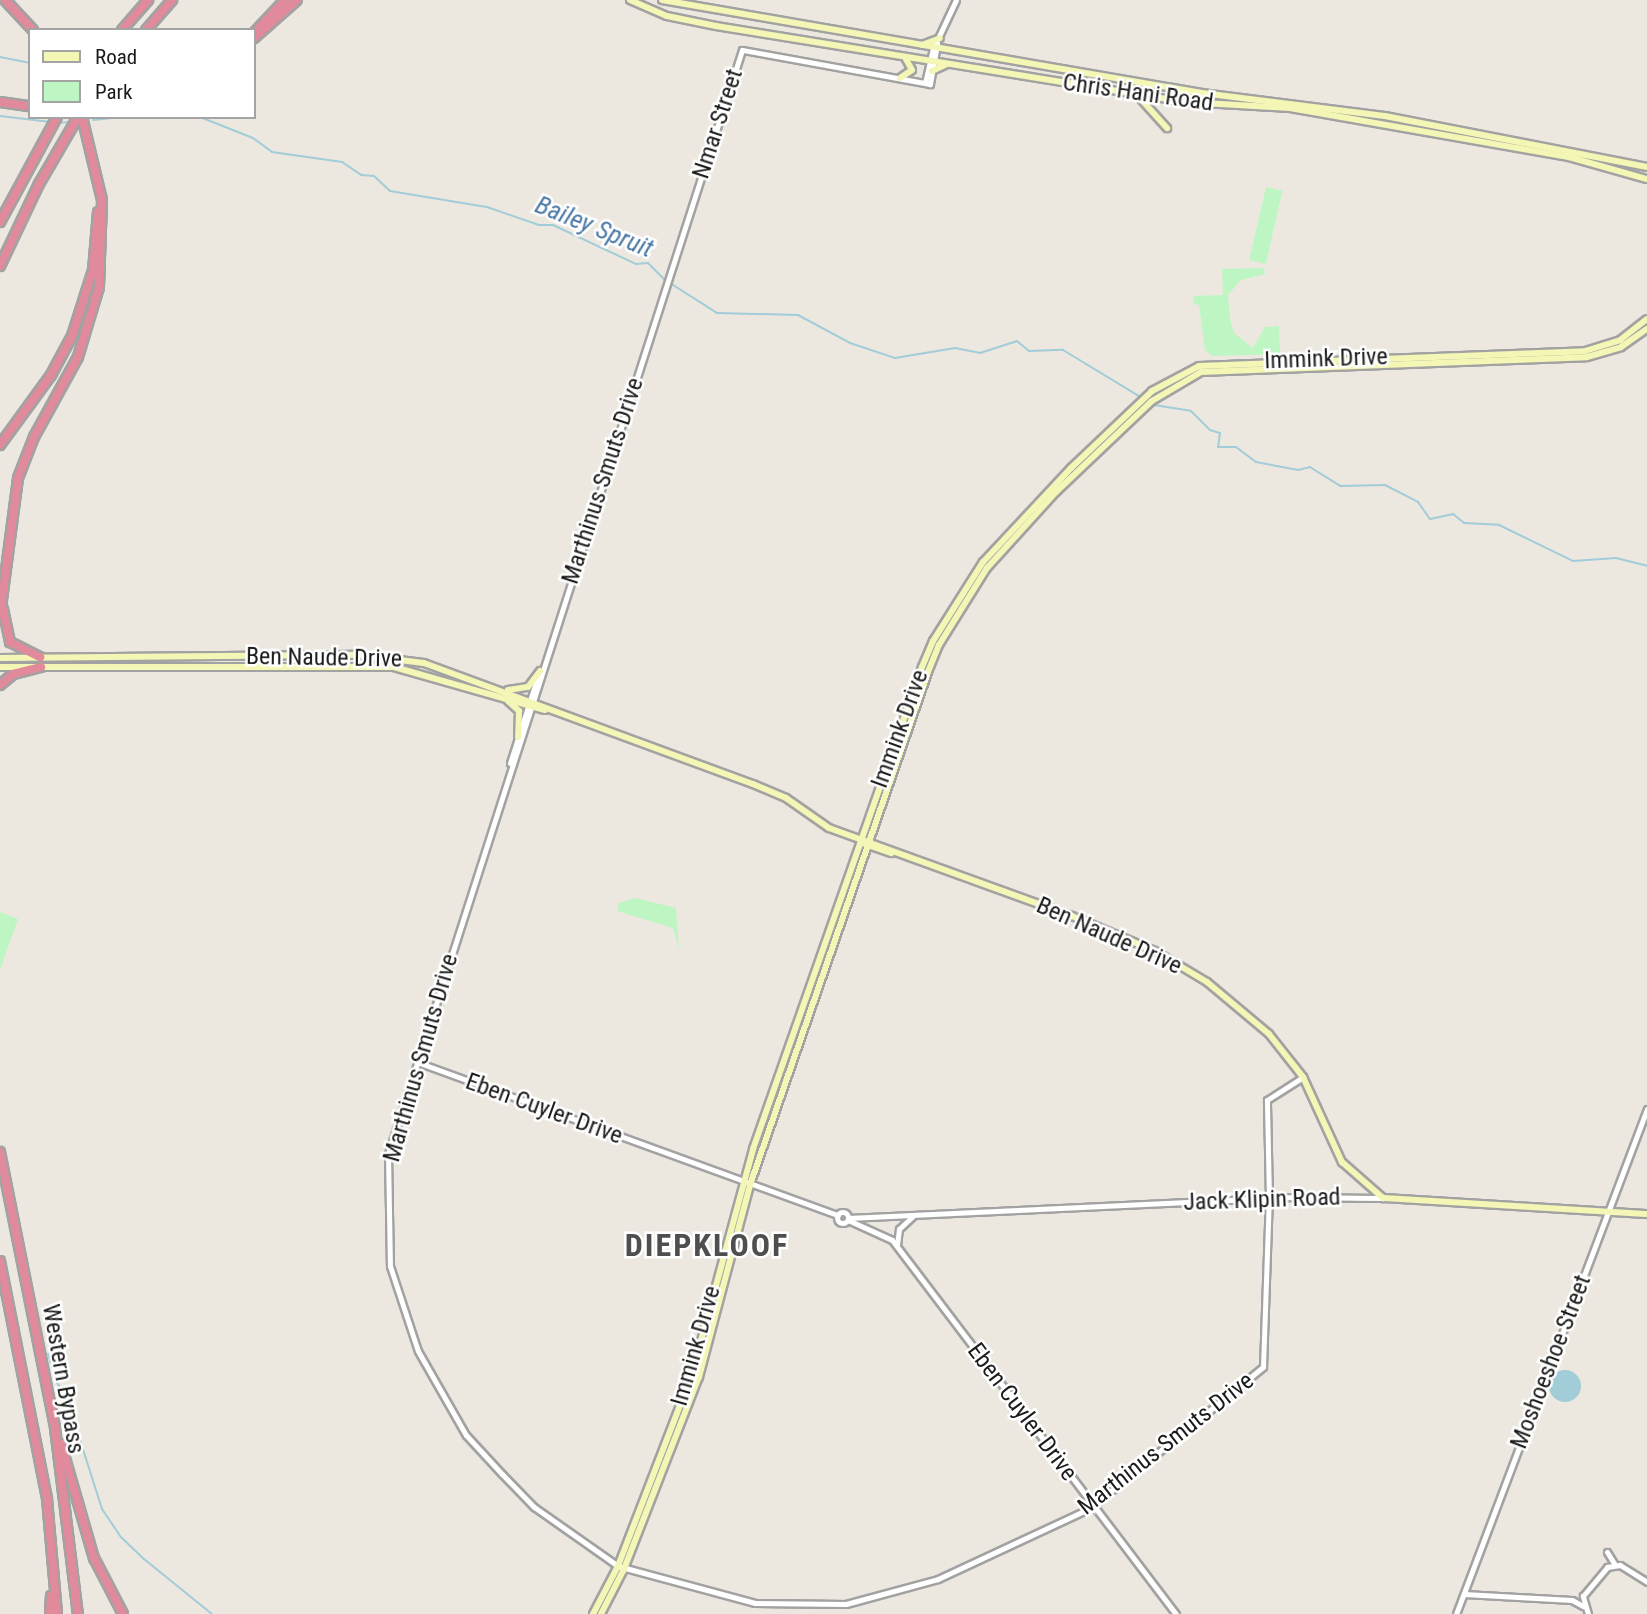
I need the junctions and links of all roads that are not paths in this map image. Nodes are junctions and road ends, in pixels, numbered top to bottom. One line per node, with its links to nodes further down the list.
1 (5, 0): 9 (highway)
2 (148, 0): 10 (highway)
3 (172, 0): 11 (highway)
4 (285, 0): 12 (highway)
5 (297, 0): 13 (highway)
6 (630, 0): 17 (main road, Chris Hani Road)
7 (662, 0): 15 (main road, Chris Hani Road)
8 (956, 0): 14 (street)
9 (31, 28)
10 (124, 28)
11 (148, 28)
12 (256, 31)
13 (256, 36)
14 (938, 43): 15 (main road, Chris Hani Road); 15 (main road); 16 (main road, Chris Hani Road); 16 (main road); 18 (street)
15 (906, 45)
16 (953, 53): 26 (main road, Chris Hani Road)
17 (899, 56): 18 (main road, Chris Hani Road); 21 (main road)
18 (931, 61): 19 (main road, Chris Hani Road); 20 (street); 22 (street)
19 (948, 64): 20 (main road); 23 (main road, Chris Hani Road)
20 (932, 71): 22 (street)
21 (900, 78): 22 (street, Nmar Street); 38 (street, Nmar Street)
22 (928, 83)
23 (1135, 94): 29 (main road, Chris Hani Road); 30 (main road)
24 (0, 102): 25 (highway)
25 (28, 106)
26 (1325, 107): 29 (main road); 32 (main road, Chris Hani Road)
27 (56, 119): 34 (highway)
28 (81, 119): 31 (highway); 35 (highway)
29 (1355, 120): 33 (main road, Chris Hani Road)
30 (1167, 128)
31 (94, 161): 40 (highway); 41 (highway)
32 (1647, 167)
33 (1647, 180)
34 (0, 222)
35 (0, 265)
36 (1647, 319): 39 (main road, Immink Drive)
37 (1647, 329): 39 (main road, Immink Drive)
38 (649, 339): 43 (street, Marthinus Smuts Drive)
39 (1148, 400): 54 (main road, Immink Drive); 54 (main road, Immink Drive)
40 (0, 445)
41 (2, 596): 42 (highway); 44 (highway)
42 (0, 615)
43 (558, 623): 48 (street, Marthinus Smuts Drive); 51 (street, Marthinus Smuts Drive)
44 (40, 657): 45 (main road, Ben Naude Drive); 50 (main road, Ben Naude Drive)
45 (0, 658)
46 (0, 667): 47 (main road, Ben Naude Drive)
47 (41, 667): 49 (highway); 50 (main road, Ben Naude Drive)
48 (540, 671): 50 (main road); 51 (street, Marthinus Smuts Drive)
49 (0, 685)
50 (495, 691): 51 (main road, Ben Naude Drive); 52 (main road)
51 (532, 703): 52 (street); 53 (street, Marthinus Smuts Drive); 54 (main road, Ben Naude Drive)
52 (518, 737): 53 (street)
53 (506, 783): 55 (street, Marthinus Smuts Drive)
54 (865, 841): 56 (main road, Ben Naude Drive); 59 (main road, Immink Drive); 60 (main road, Immink Drive)
55 (417, 1062): 59 (street, Eben Cuyler Drive); 75 (street, Marthinus Smuts Drive)
56 (1303, 1077): 61 (main road, Ben Naude Drive); 62 (street, Marthinus Smuts Drive)
57 (1647, 1110): 63 (street, Moshoeshoe Street)
58 (0, 1152): 71 (highway, Western Bypass)
59 (742, 1182): 60 (street, Eben Cuyler Drive); 75 (main road, Immink Drive)
60 (750, 1185): 66 (street, Eben Cuyler Drive); 75 (main road, Immink Drive)
61 (1382, 1198): 62 (street, Jack Klipin Road); 63 (main road, Jack Klipin Road)
62 (1269, 1199): 64 (street, Jack Klipin Road); 72 (street, Marthinus Smuts Drive)
63 (1608, 1212): 65 (main road, Jack Klipin Road); 78 (street, Moshoeshoe Street)
64 (916, 1214): 68 (street, Eben Cuyler Drive); 69 (street)
65 (1647, 1214)
66 (838, 1217): 67 (street); 67 (street, Eben Cuyler Drive)
67 (848, 1219): 68 (street, Eben Cuyler Drive)
68 (858, 1220): 69 (street, Eben Cuyler Drive)
69 (897, 1248): 72 (street, Eben Cuyler Drive)
70 (0, 1261): 73 (highway, Western Bypass)
71 (55, 1428): 84 (highway, Western Bypass); 85 (highway)
72 (1094, 1506): 75 (street, Marthinus Smuts Drive); 88 (street, Eben Cuyler Drive)
73 (53, 1551): 82 (highway); 83 (highway, Western Bypass)
74 (1615, 1564): 76 (street); 76 (street); 77 (street)
75 (621, 1567): 86 (main road, Immink Drive); 87 (main road, Immink Drive)
76 (1607, 1567): 79 (street)
77 (1647, 1582)
78 (1465, 1594): 80 (street); 89 (street, Moshoeshoe Street)
79 (1583, 1597): 80 (street); 81 (street)
80 (1572, 1600): 81 (street)
81 (1583, 1606): 90 (street)
82 (50, 1614)
83 (57, 1614)
84 (78, 1614)
85 (123, 1614)
86 (593, 1614)
87 (601, 1614)
88 (1176, 1614)
89 (1456, 1614)
90 (1588, 1614)

